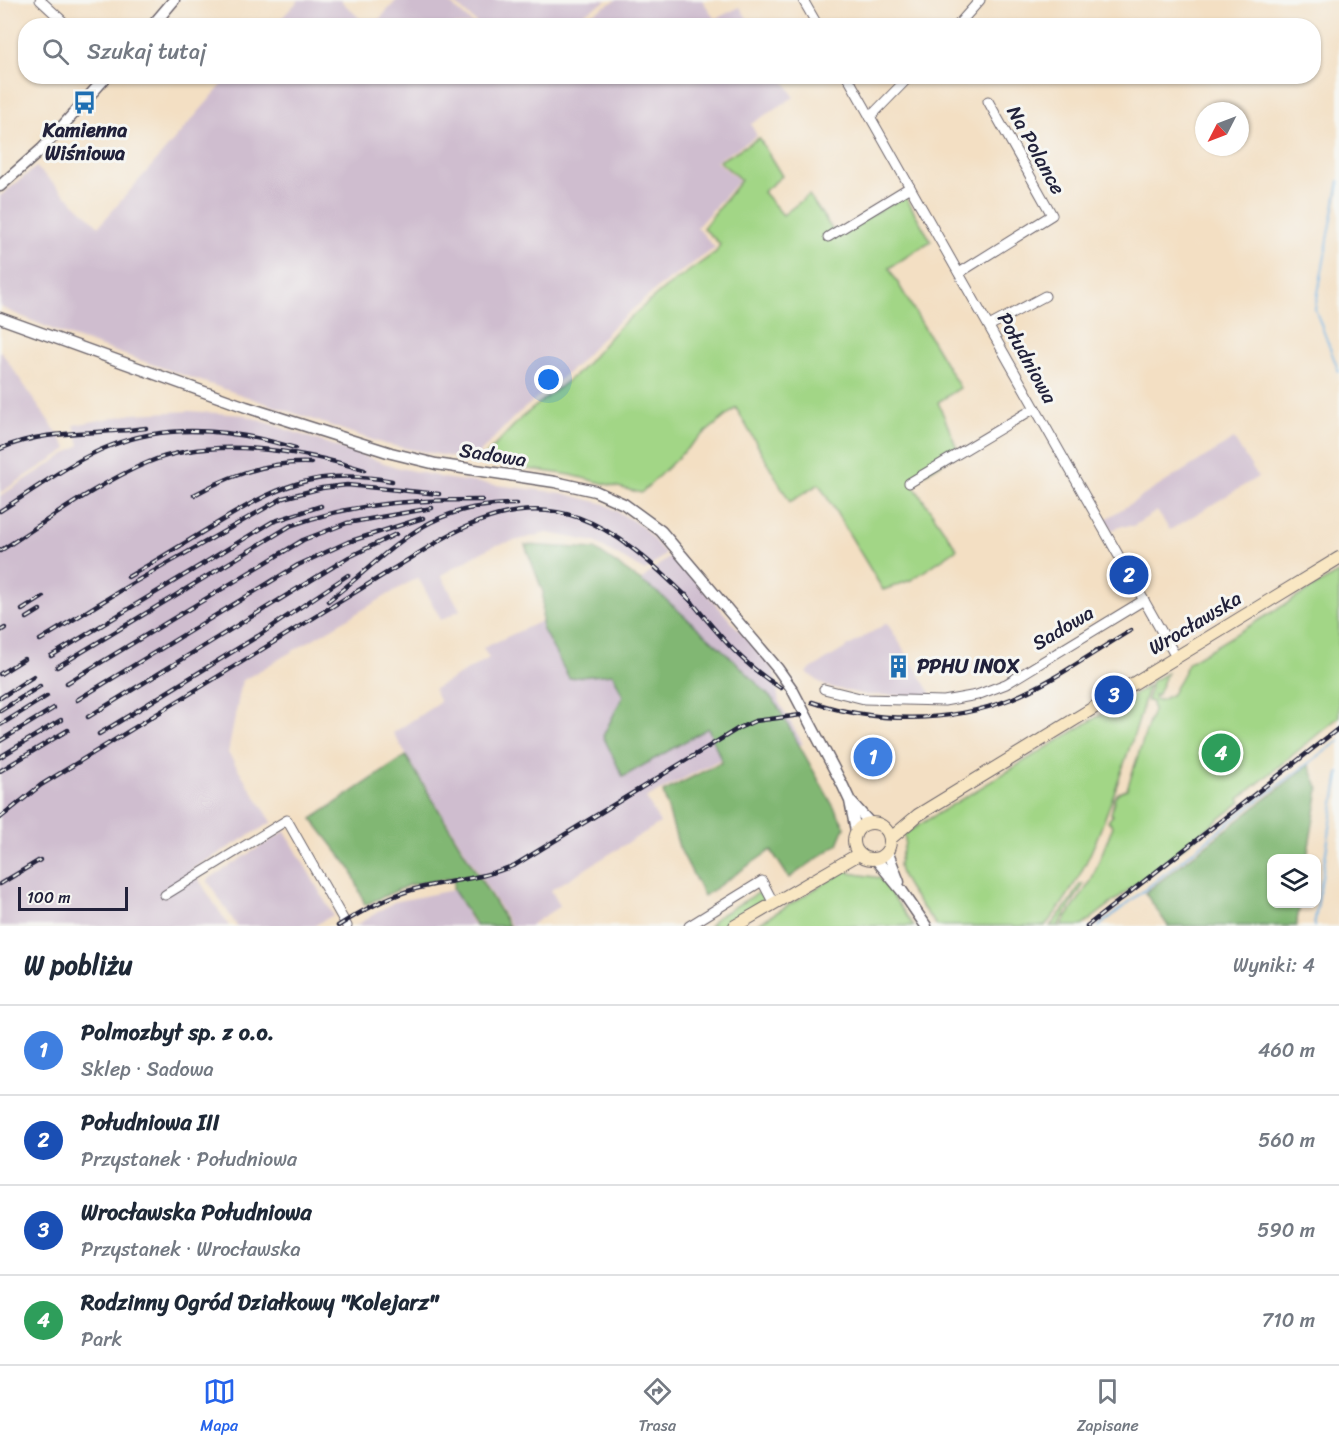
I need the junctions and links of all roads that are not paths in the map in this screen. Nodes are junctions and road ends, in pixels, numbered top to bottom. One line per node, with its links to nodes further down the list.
1 (40, 0): 5 (street)
2 (174, 0): 6 (street)
3 (803, 0): 7 (street)
4 (980, 0): 8 (street)
5 (59, 18)
6 (159, 18)
7 (813, 18)
8 (964, 18)
9 (100, 84): 14 (street)
10 (851, 84): 13 (street, Południowa)
11 (902, 84): 13 (street)
12 (988, 101): 17 (street, Na Polance)
13 (870, 117): 15 (street, Południowa)
14 (0, 186)
15 (910, 187): 16 (street); 17 (street, Południowa)
16 (828, 237)
17 (959, 273): 20 (street, Południowa)
18 (1045, 296): 20 (street)
19 (0, 318): 27 (street, Sadowa)
20 (989, 326): 21 (street, Południowa)
21 (1035, 408): 22 (street); 24 (street, Południowa)
22 (909, 483)
23 (1339, 558): 25 (main road, Wrocławska)
24 (1146, 604): 25 (street, Południowa); 26 (street, Sadowa)
25 (1175, 655): 28 (main road, Wrocławska)
26 (824, 689)
27 (850, 801): 29 (street, Sadowa); 31 (street, Sadowa)
28 (918, 814): 30 (main road, Wrocławska); 32 (main road, Wrocławska)
29 (870, 822): 30 (main road); 31 (main road)
30 (883, 827): 32 (main road)
31 (856, 831): 33 (main road)
32 (889, 845): 34 (main road); 35 (street)
33 (856, 849): 34 (main road); 37 (main road)
34 (876, 859): 35 (street)
35 (903, 891): 41 (street)
36 (165, 895): 38 (street)
37 (773, 902): 39 (street); 40 (main road)
38 (347, 926)
39 (689, 926)
40 (735, 926)
41 (926, 926)

